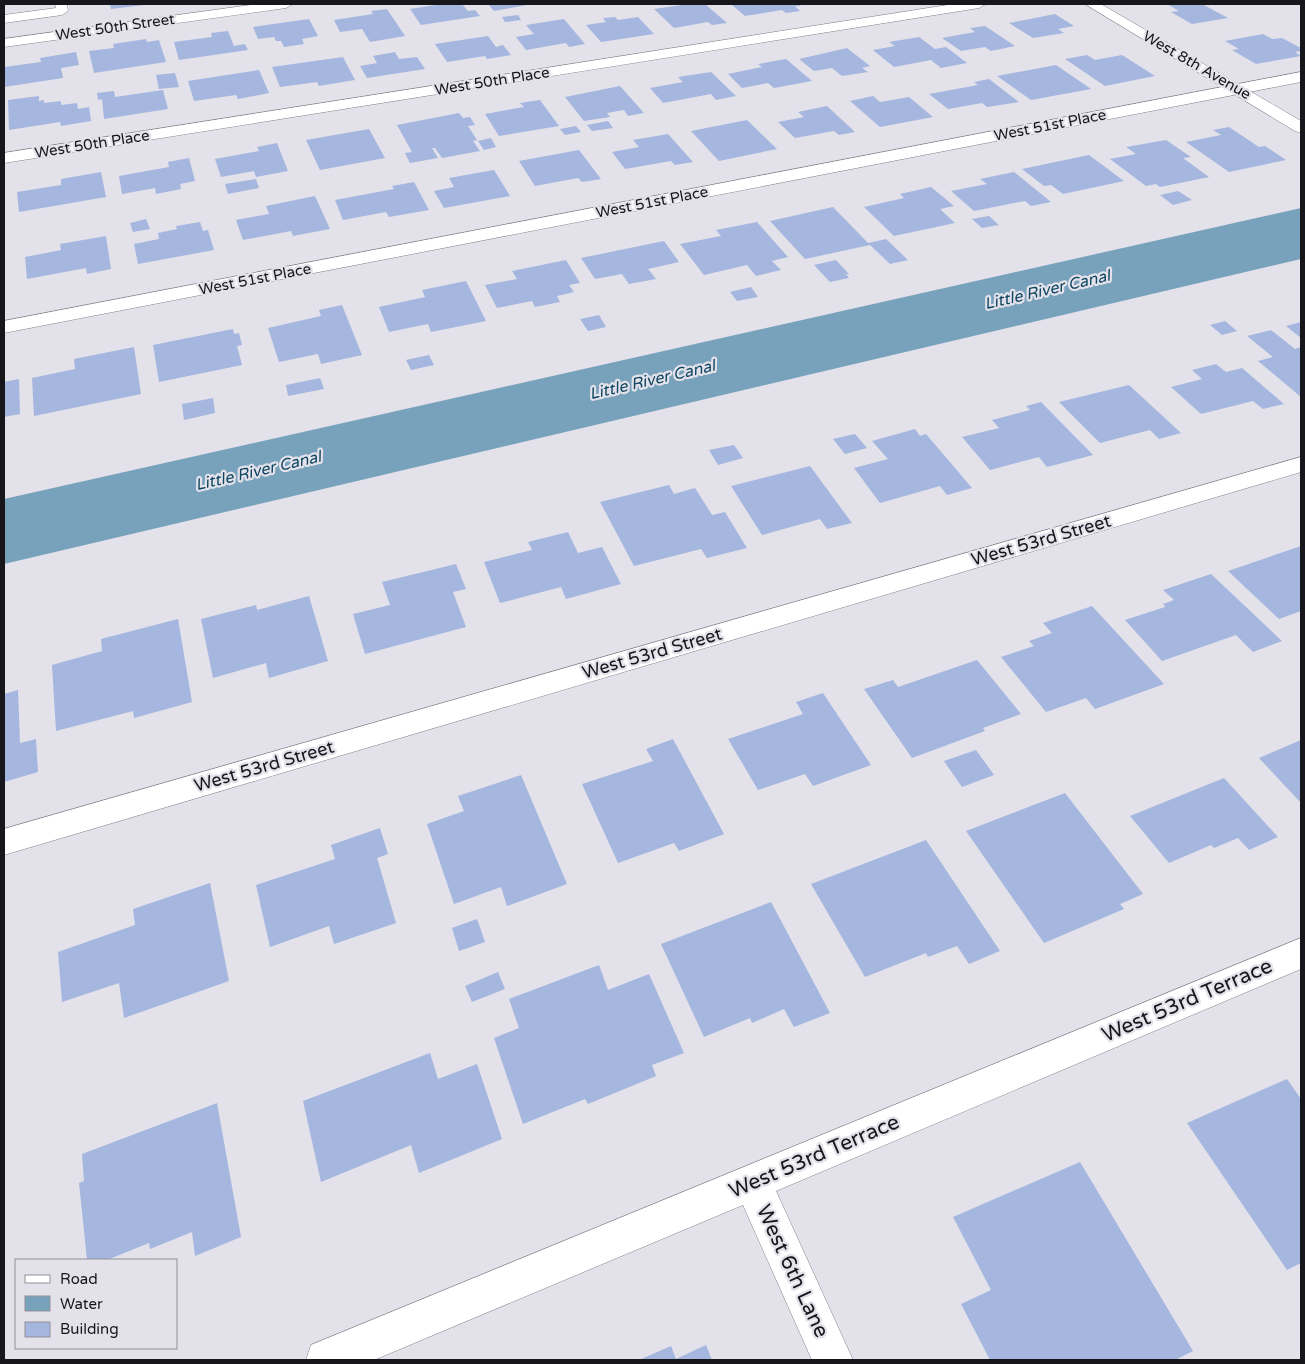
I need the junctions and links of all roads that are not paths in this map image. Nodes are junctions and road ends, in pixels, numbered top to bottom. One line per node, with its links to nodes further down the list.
1 (61, 4): 5 (lane)
2 (286, 4): 6 (street, West 50th Street)
3 (979, 4): 10 (street, West 50th Place)
4 (1092, 4): 8 (street, West 8th Avenue)
5 (4, 19)
6 (4, 43)
7 (1301, 77): 8 (street, West 51st Place)
8 (1238, 89): 9 (street, West 8th Avenue); 11 (street, West 51st Place)
9 (1301, 128)
10 (4, 158)
11 (4, 328)
12 (1301, 464): 13 (street, West 53rd Street)
13 (4, 842)
14 (1301, 953): 15 (street, West 53rd Terrace)
15 (752, 1182): 16 (street, West 53rd Terrace); 17 (street, West 6th Lane)
16 (326, 1360)
17 (834, 1360)

